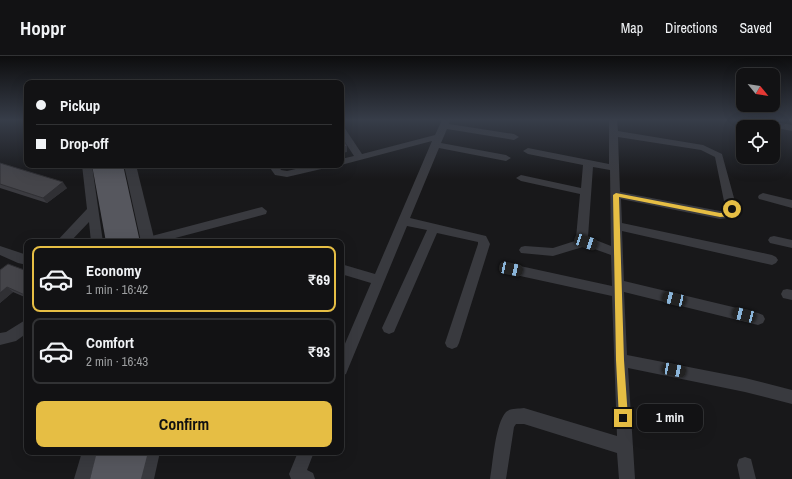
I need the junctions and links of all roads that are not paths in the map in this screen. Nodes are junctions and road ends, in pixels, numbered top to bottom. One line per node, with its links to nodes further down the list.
1 (348, 140): 6 (street)
2 (614, 140): 16 (street)
3 (669, 140): 19 (street)
4 (437, 141): 6 (street); 7 (street); 24 (street)
5 (528, 151): 9 (street)
6 (360, 157): 8 (street)
7 (506, 158)
8 (344, 161)
9 (588, 163): 16 (street); 18 (street)
10 (87, 168): 23 (street)
11 (101, 168): 29 (main road)
12 (116, 168): 30 (main road)
13 (130, 168): 31 (street)
14 (275, 168): 15 (street)
15 (314, 168)
16 (615, 168): 19 (street)
17 (521, 178): 18 (street)
18 (585, 192): 34 (street)
19 (616, 195): 25 (street)
20 (763, 197): 21 (street)
21 (792, 204)
22 (262, 211): 32 (street)
23 (91, 212): 27 (street); 28 (street)
24 (404, 221): 26 (street); 43 (street)
25 (617, 226): 38 (street); 40 (street)
26 (434, 228): 47 (street); 49 (street)
27 (66, 239)
28 (96, 239)
29 (114, 239)
30 (141, 239)
31 (142, 239)
32 (154, 239)
33 (774, 240): 35 (street)
34 (586, 242): 37 (street); 38 (street)
35 (792, 244)
36 (0, 250): 39 (street)
37 (525, 250)
38 (617, 253): 44 (street)
39 (24, 260)
40 (772, 260)
41 (511, 269): 44 (street)
42 (344, 270): 43 (street)
43 (379, 280): 51 (street)
44 (618, 289): 45 (street); 50 (street)
45 (758, 319)
46 (24, 327): 48 (street)
47 (389, 328)
48 (0, 339)
49 (452, 343)
50 (620, 360): 52 (street); 53 (street)
51 (344, 362)
52 (792, 397)
53 (625, 447): 64 (street); 65 (street)
54 (89, 455): 59 (street)
55 (109, 455): 60 (main road)
56 (134, 455): 61 (main road)
57 (149, 455): 62 (street)
58 (305, 455): 63 (street)
59 (82, 479)
60 (102, 479)
61 (128, 479)
62 (144, 479)
63 (307, 479)
64 (498, 479)
65 (627, 479)

